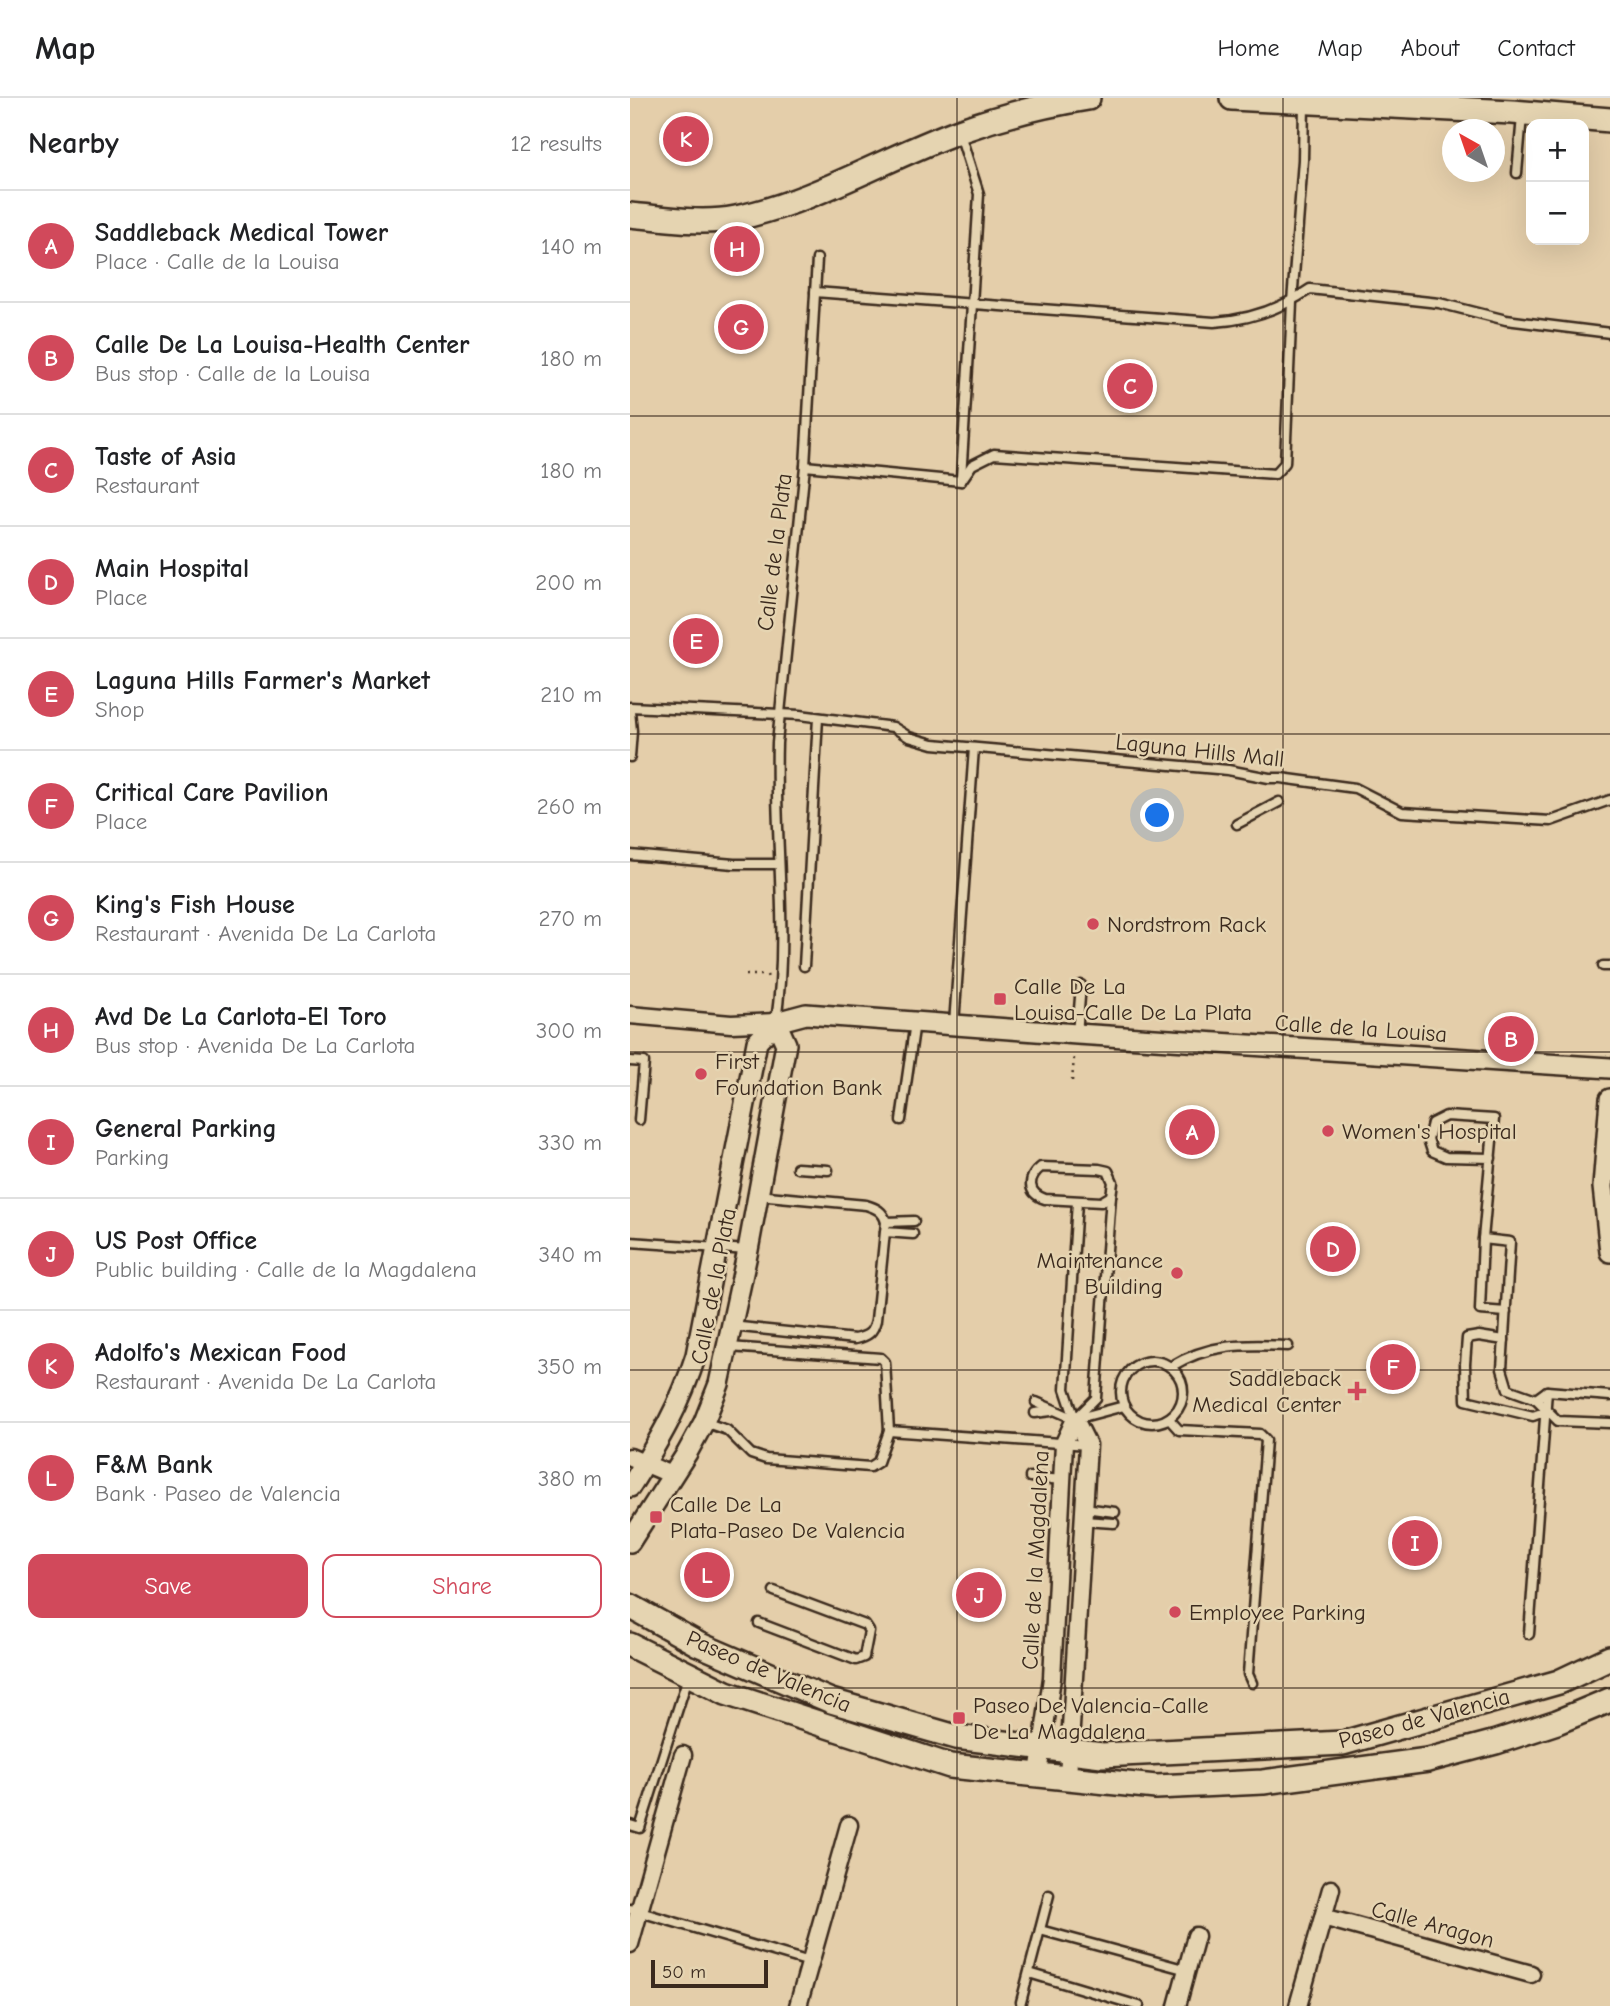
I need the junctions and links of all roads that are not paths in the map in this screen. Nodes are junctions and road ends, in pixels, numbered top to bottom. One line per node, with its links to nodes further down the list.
1 (1088, 98): 6 (main road)
2 (1232, 98): 3 (main road)
3 (1304, 102): 4 (main road); 11 (lane)
4 (1522, 113): 5 (main road); 7 (lane)
5 (1610, 120)
6 (959, 131): 8 (main road); 12 (lane)
7 (1517, 173)
8 (630, 215)
9 (817, 259): 10 (lane)
10 (815, 292): 12 (lane); 14 (lane)
11 (1292, 302): 12 (lane); 13 (lane); 15 (lane)
12 (972, 304): 15 (lane)
13 (1610, 333)
14 (805, 466): 15 (lane, Calle de la Plata); 17 (lane, Calle de la Plata)
15 (961, 481)
16 (630, 709): 17 (lane, Laguna Hills Mall); 20 (lane)
17 (781, 714): 18 (lane, Laguna Hills Mall); 25 (lane, Calle de la Plata)
18 (818, 719): 19 (lane, Laguna Hills Mall); 26 (lane)
19 (974, 748): 21 (lane, Laguna Hills Mall); 31 (lane)
20 (630, 757)
21 (1610, 800)
22 (1279, 802): 23 (lane)
23 (1237, 824)
24 (630, 855): 25 (lane)
25 (778, 864): 29 (lane, Calle de la Plata)
26 (804, 966)
27 (1081, 985): 32 (lane)
28 (630, 1015): 29 (street)
29 (776, 1022): 30 (street, Calle de la Louisa); 41 (street, Calle de la Plata); 50 (street, Calle de la Plata)
30 (915, 1022): 31 (street, Calle de la Louisa); 37 (lane)
31 (954, 1025): 32 (street, Calle de la Louisa)
32 (1077, 1034): 34 (street, Calle de la Louisa)
33 (630, 1061): 36 (lane)
34 (1610, 1068)
35 (1610, 1099): 52 (street)
36 (639, 1120)
37 (901, 1120)
38 (1491, 1158): 38 (lane); 48 (lane)
39 (797, 1168): 40 (lane)
40 (828, 1170)
41 (756, 1195): 45 (lane); 51 (street, Calle de la Plata)
42 (1111, 1196): 43 (lane); 43 (lane); 67 (lane)
43 (1077, 1202): 67 (lane)
44 (914, 1221): 45 (lane)
45 (886, 1222): 46 (lane)
46 (885, 1232): 47 (lane); 54 (lane)
47 (913, 1234)
48 (1483, 1239): 53 (lane); 53 (lane)
49 (630, 1242): 50 (lane)
50 (718, 1247): 51 (lane); 74 (street, Calle de la Plata)
51 (748, 1250): 54 (street, Calle de la Plata)
52 (1610, 1252)
53 (1506, 1312): 55 (lane)
54 (731, 1326): 57 (street, Calle de la Plata)
55 (1504, 1340): 61 (lane); 65 (lane)
56 (1288, 1346): 58 (lane)
57 (728, 1347): 69 (street, Calle de la Plata); 71 (lane)
58 (1170, 1367): 63 (lane); 68 (lane)
59 (1547, 1391): 60 (lane); 61 (lane); 65 (lane)
60 (1610, 1396)
61 (1536, 1399): 65 (lane)
62 (1036, 1402): 64 (lane)
63 (1124, 1406): 67 (lane); 68 (lane)
64 (1054, 1410): 66 (lane); 67 (lane)
65 (1547, 1411): 70 (lane); 86 (lane)
66 (1035, 1413)
67 (1075, 1419): 72 (street, Calle de la Magdalena); 73 (street, Calle de la Magdalena)
68 (1169, 1419): 90 (lane)
69 (704, 1422): 71 (lane); 75 (street, Calle de la Plata)
70 (1610, 1423)
71 (889, 1430): 72 (lane)
72 (1064, 1443): 73 (lane); 77 (street, Calle de la Magdalena)
73 (1088, 1445): 80 (street, Calle de la Magdalena)
74 (638, 1460): 75 (street); 78 (street, Calle de la Plata)
75 (672, 1475): 82 (street, Calle de la Plata)
76 (1030, 1477): 77 (lane)
77 (1062, 1480): 92 (street, Calle de la Magdalena)
78 (630, 1487)
79 (1115, 1512): 80 (lane)
80 (1084, 1515): 81 (lane); 93 (street, Calle de la Magdalena)
81 (1114, 1523)
82 (630, 1542)
83 (774, 1591): 85 (lane)
84 (630, 1606): 92 (main road, Paseo de Valencia)
85 (760, 1623)
86 (1529, 1634)
87 (630, 1645): 89 (main road, Paseo de Valencia)
88 (1610, 1658): 93 (main road, Paseo de Valencia)
89 (689, 1675): 95 (main road, Paseo de Valencia); 97 (lane)
90 (1252, 1683)
91 (1610, 1700): 96 (main road, Paseo de Valencia)
92 (1040, 1747): 93 (main road, Paseo de Valencia); 95 (street, Calle de la Magdalena)
93 (1068, 1751): 96 (street, Calle de la Magdalena)
94 (684, 1755): 101 (street)
95 (1038, 1774): 96 (main road, Paseo de Valencia)
96 (1068, 1777)
97 (630, 1825)
98 (849, 1825): 106 (street)
99 (1331, 1889): 102 (street)
100 (1049, 1895): 103 (lane)
101 (635, 1910): 105 (street); 106 (lane)
102 (1323, 1917): 109 (street, Calle Aragon); 114 (street)
103 (1040, 1930): 107 (lane); 108 (lane)
104 (1196, 1936): 107 (street)
105 (630, 1944)
106 (810, 1962): 111 (street)
107 (1187, 1970): 113 (street)
108 (1029, 1973): 110 (lane); 112 (lane)
109 (1531, 1974)
110 (1021, 2002)
111 (798, 2006)
112 (1139, 2006)
113 (1177, 2006)
114 (1298, 2006)

